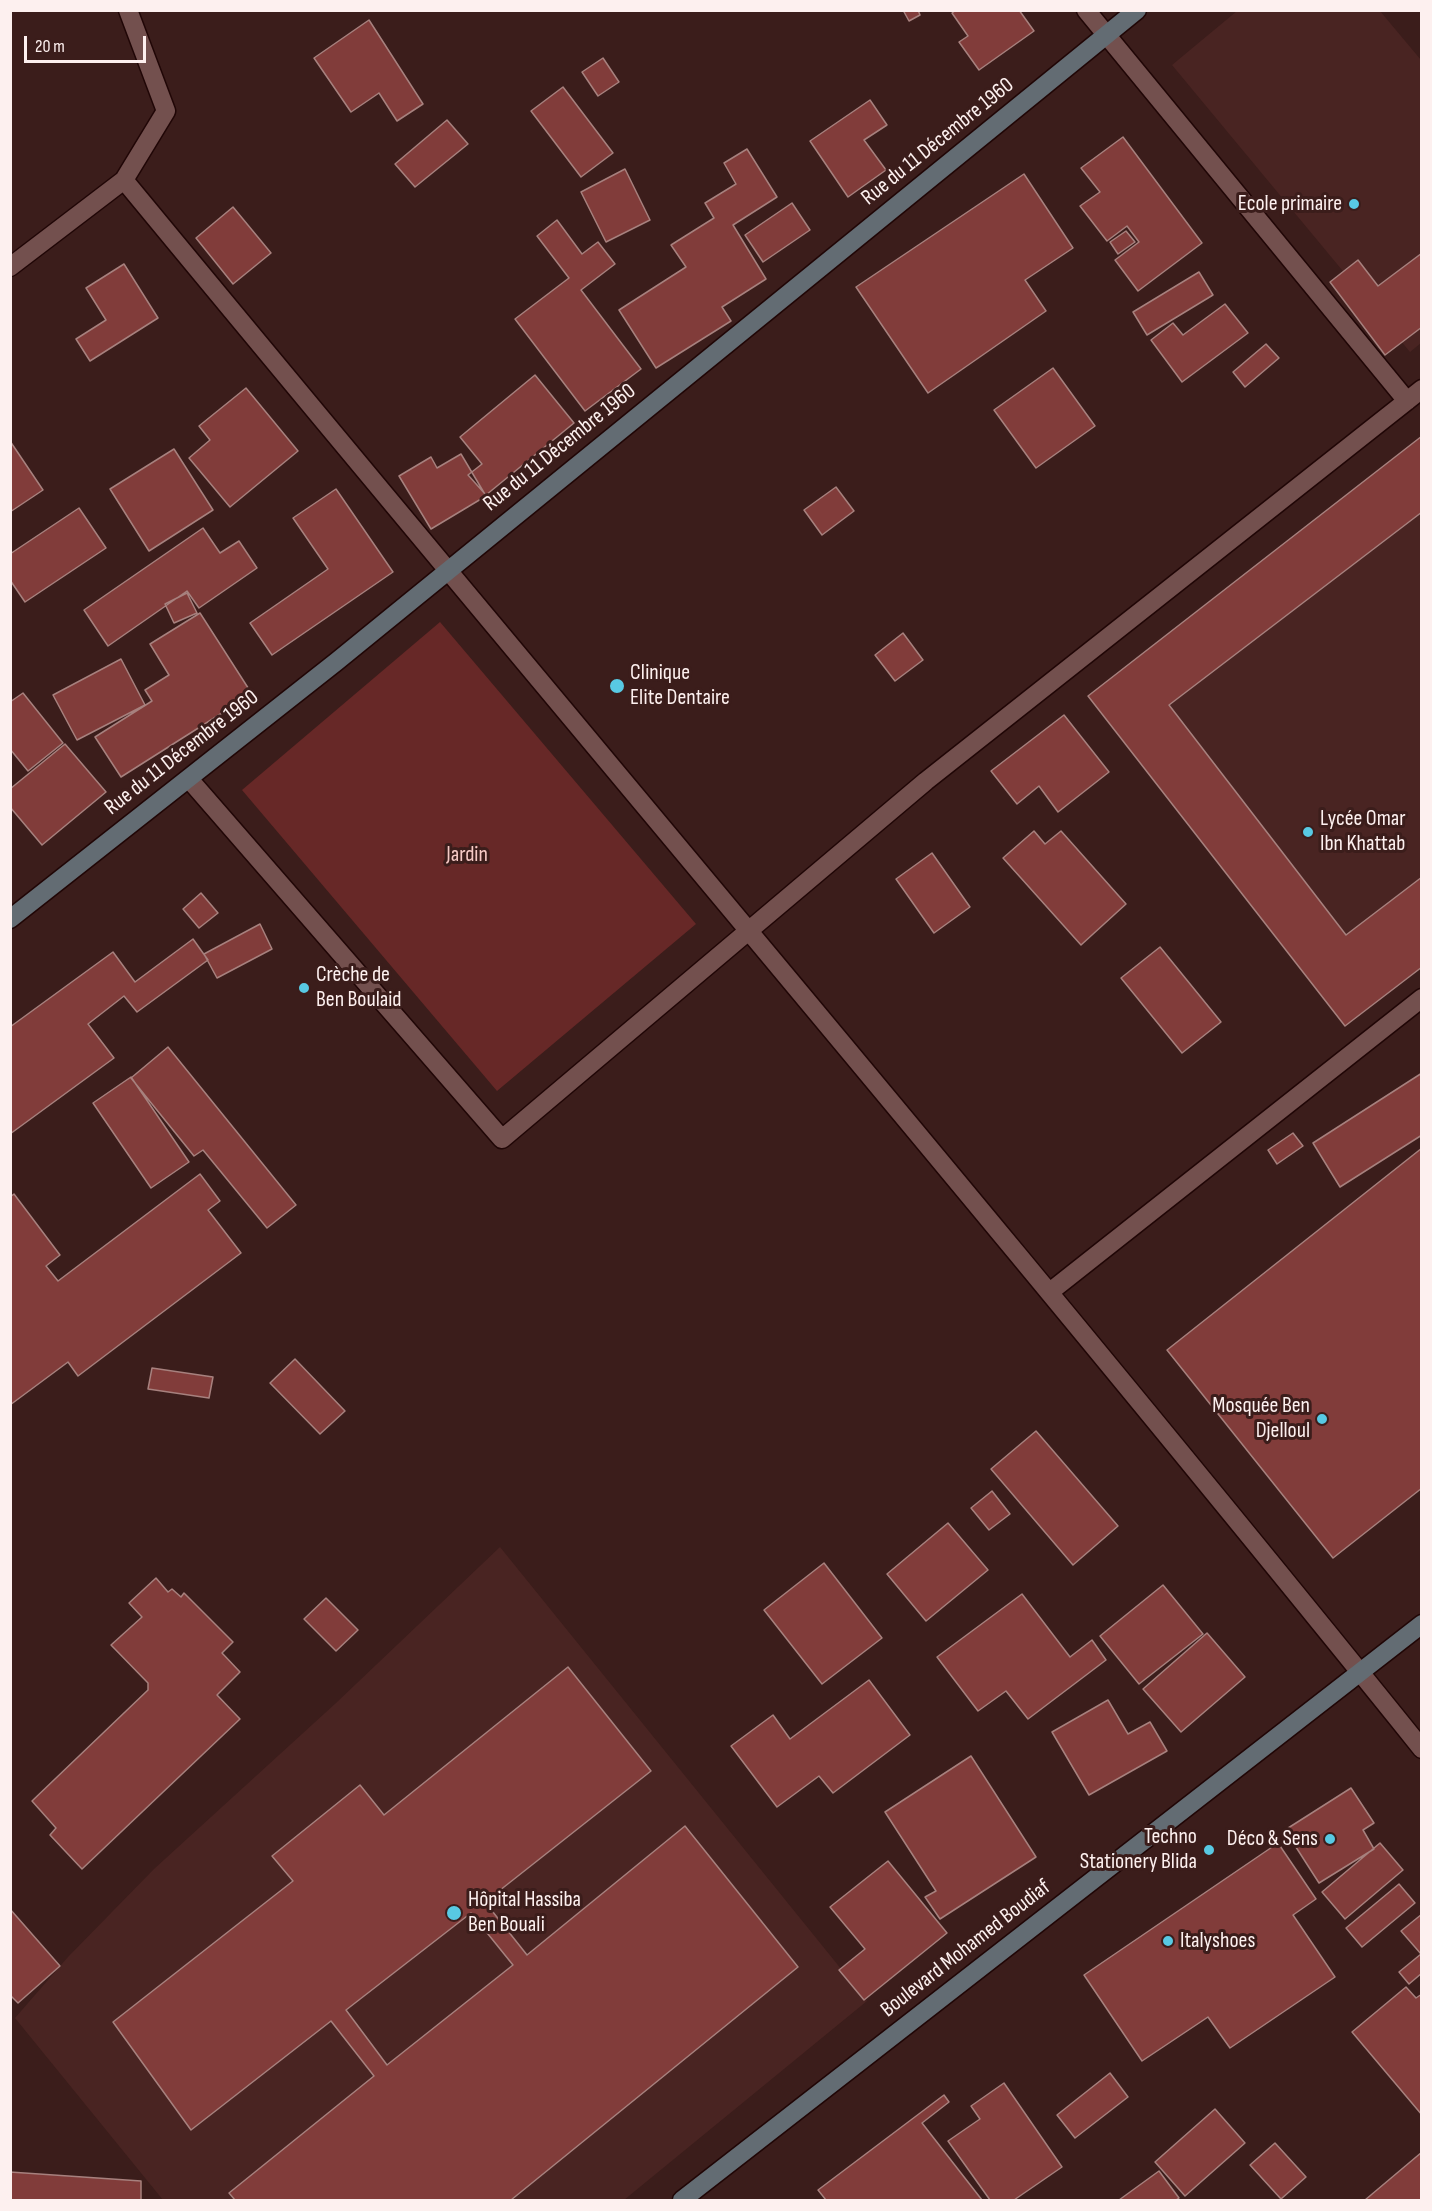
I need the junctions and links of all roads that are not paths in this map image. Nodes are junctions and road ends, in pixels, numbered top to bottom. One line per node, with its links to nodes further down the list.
1 (128, 10): 5 (street)
2 (1086, 10): 4 (street)
3 (1137, 10): 4 (main road, Rue du 11 Décembre 1960)
4 (1107, 36): 8 (street); 9 (main road, Rue du 11 Décembre 1960)
5 (124, 180): 6 (street); 9 (street)
6 (10, 267)
7 (1422, 389): 8 (street)
8 (1407, 400): 12 (street)
9 (447, 572): 10 (main road, Rue du 11 Décembre 1960); 12 (street)
10 (189, 779): 11 (main road, Rue du 11 Décembre 1960); 12 (street)
11 (10, 919)
12 (748, 932): 14 (street)
13 (1422, 999): 14 (street)
14 (1051, 1291): 16 (street)
15 (1422, 1623): 16 (main road, Boulevard Mohamed Boudiaf)
16 (1360, 1672): 17 (street); 18 (main road, Boulevard Mohamed Boudiaf)
17 (1422, 1749)
18 (682, 2200)

